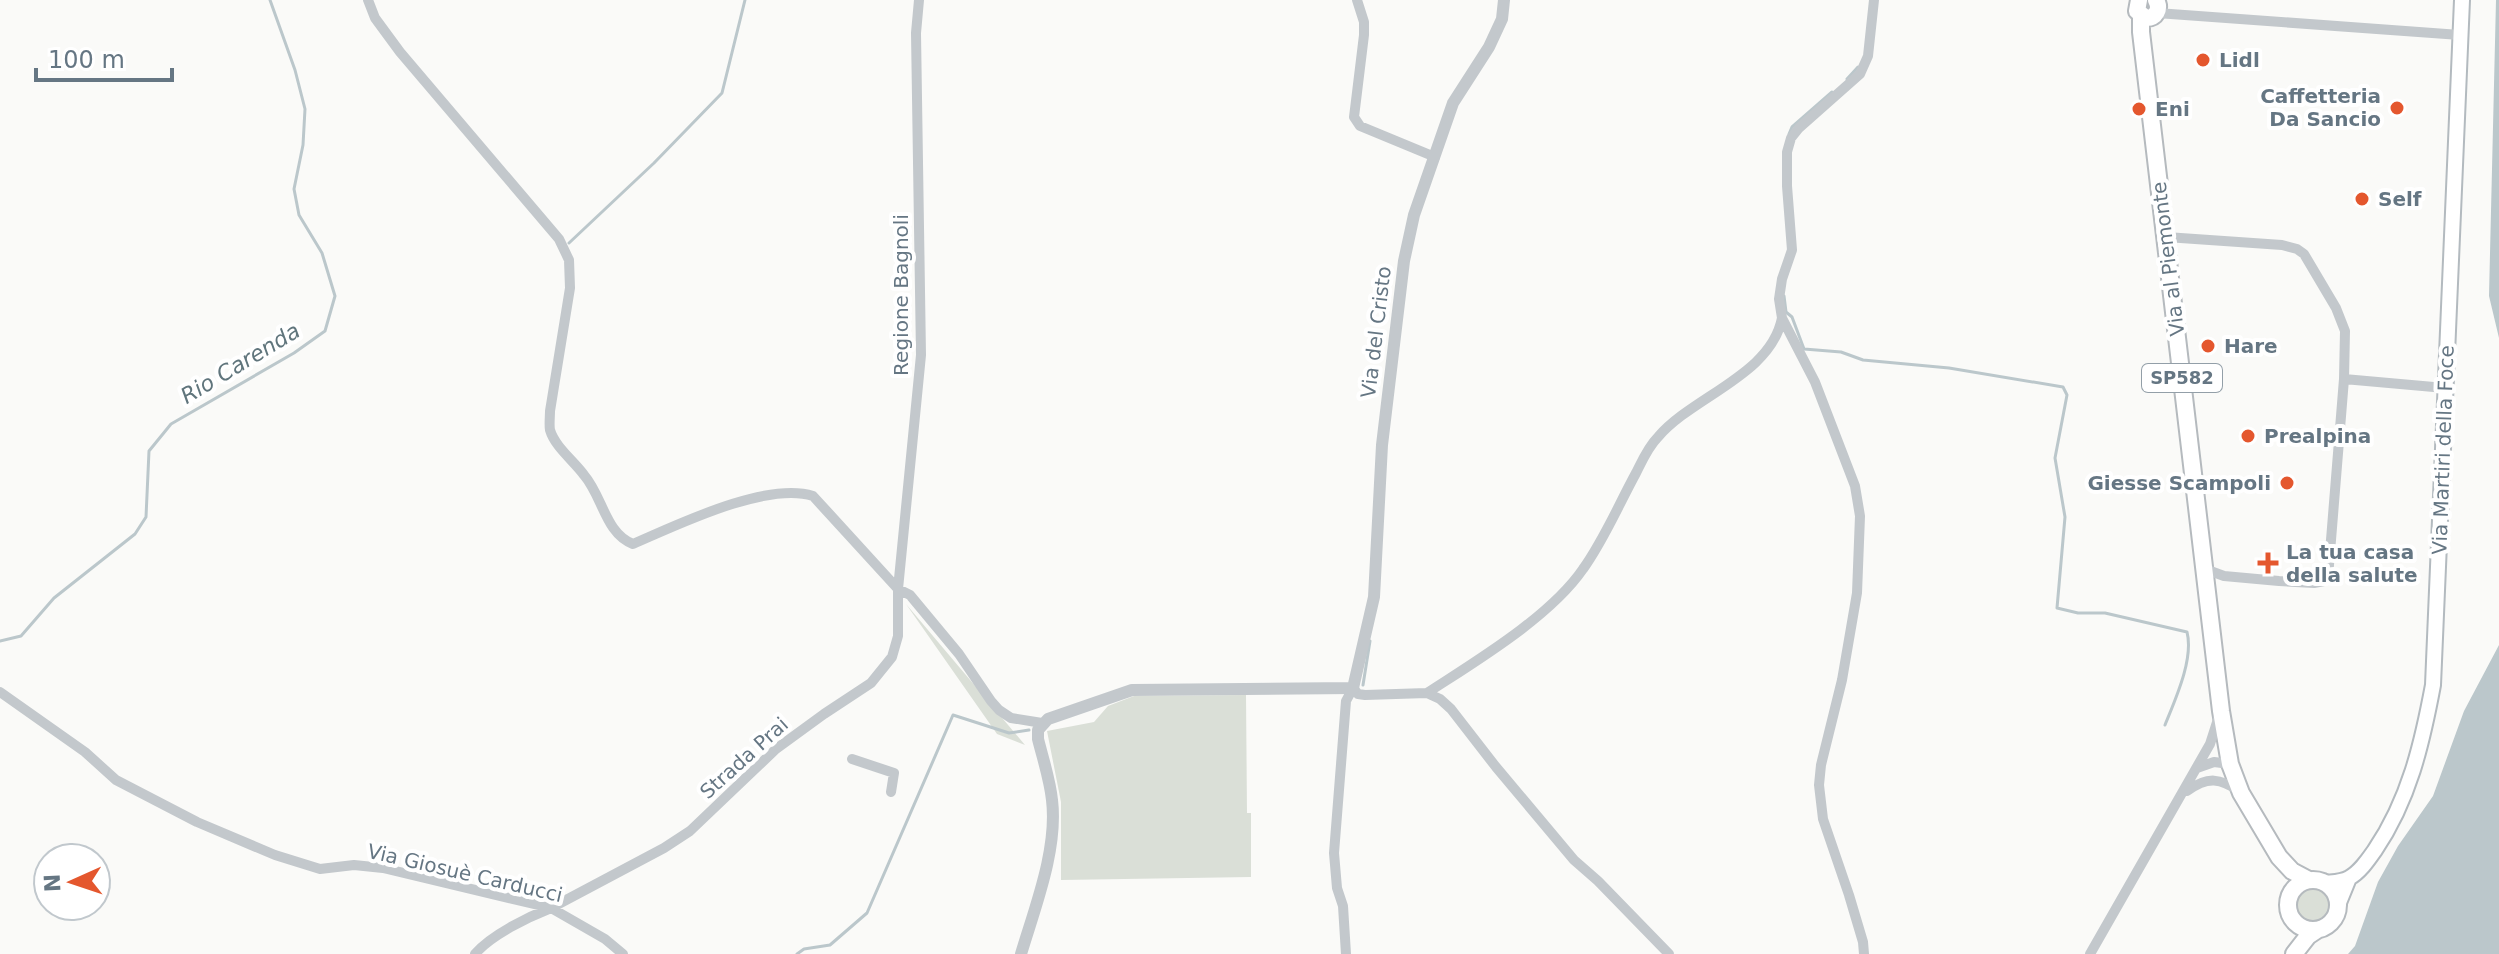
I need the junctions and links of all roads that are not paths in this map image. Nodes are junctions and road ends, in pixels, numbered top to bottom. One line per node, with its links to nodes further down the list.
1 (368, 0): 15 (street)
2 (919, 0): 15 (street, Regione Bagnoli)
3 (1357, 0): 9 (street)
4 (1504, 0): 9 (street, Via del Cristo)
5 (1874, 0): 11 (street)
6 (2462, 0): 8 (main road, Via Martiri della Foce)
7 (2147, 7): 8 (street); 10 (main road, Via al Piemonte / SP582)
8 (2460, 35): 13 (main road, Via Martiri della Foce)
9 (1435, 157): 16 (street, Via del Cristo)
10 (2166, 237): 12 (street); 14 (main road, Via al Piemonte / SP582)
11 (1782, 318): 18 (street); 43 (street)
12 (2344, 379): 13 (street); 14 (street)
13 (2445, 388): 30 (main road, Via Martiri della Foce)
14 (2205, 569): 20 (main road, Via al Piemonte / SP582)
15 (898, 589): 22 (street); 34 (street, Strada Prai)
16 (1353, 688): 19 (street); 22 (street); 41 (street)
17 (0, 692): 34 (street, Via Giosuè Carducci)
18 (1427, 693): 19 (street); 21 (street)
19 (1393, 694): 21 (street)
20 (2221, 711): 24 (main road, Via al Piemonte / SP582); 25 (street, Via al Piemonte)
21 (1458, 718): 42 (street)
22 (1042, 723): 40 (street)
23 (852, 759): 26 (street)
24 (2230, 764): 25 (street); 27 (main road, Via al Piemonte / SP582)
25 (2196, 769): 28 (street, Via al Piemonte)
26 (891, 792)
27 (2241, 793): 28 (street); 29 (main road, Via al Piemonte / SP582)
28 (2182, 794): 44 (street, Via al Piemonte)
29 (2284, 864): 31 (main road, Via al Piemonte / SP582); 32 (main road, Via al Piemonte / SP582)
30 (2349, 878): 31 (main road); 33 (main road, Via Martiri della Foce)
31 (2317, 882): 32 (main road); 33 (main road)
32 (2290, 893): 35 (main road)
33 (2338, 905): 36 (main road)
34 (551, 908): 38 (street, Strada Prai); 39 (street, Via Giosuè Carducci)
35 (2294, 922): 36 (main road); 37 (main road)
36 (2317, 930): 37 (main road)
37 (2295, 951)
38 (475, 954)
39 (623, 954)
40 (1021, 954)
41 (1346, 954)
42 (1669, 954)
43 (1864, 954)
44 (2090, 954)

